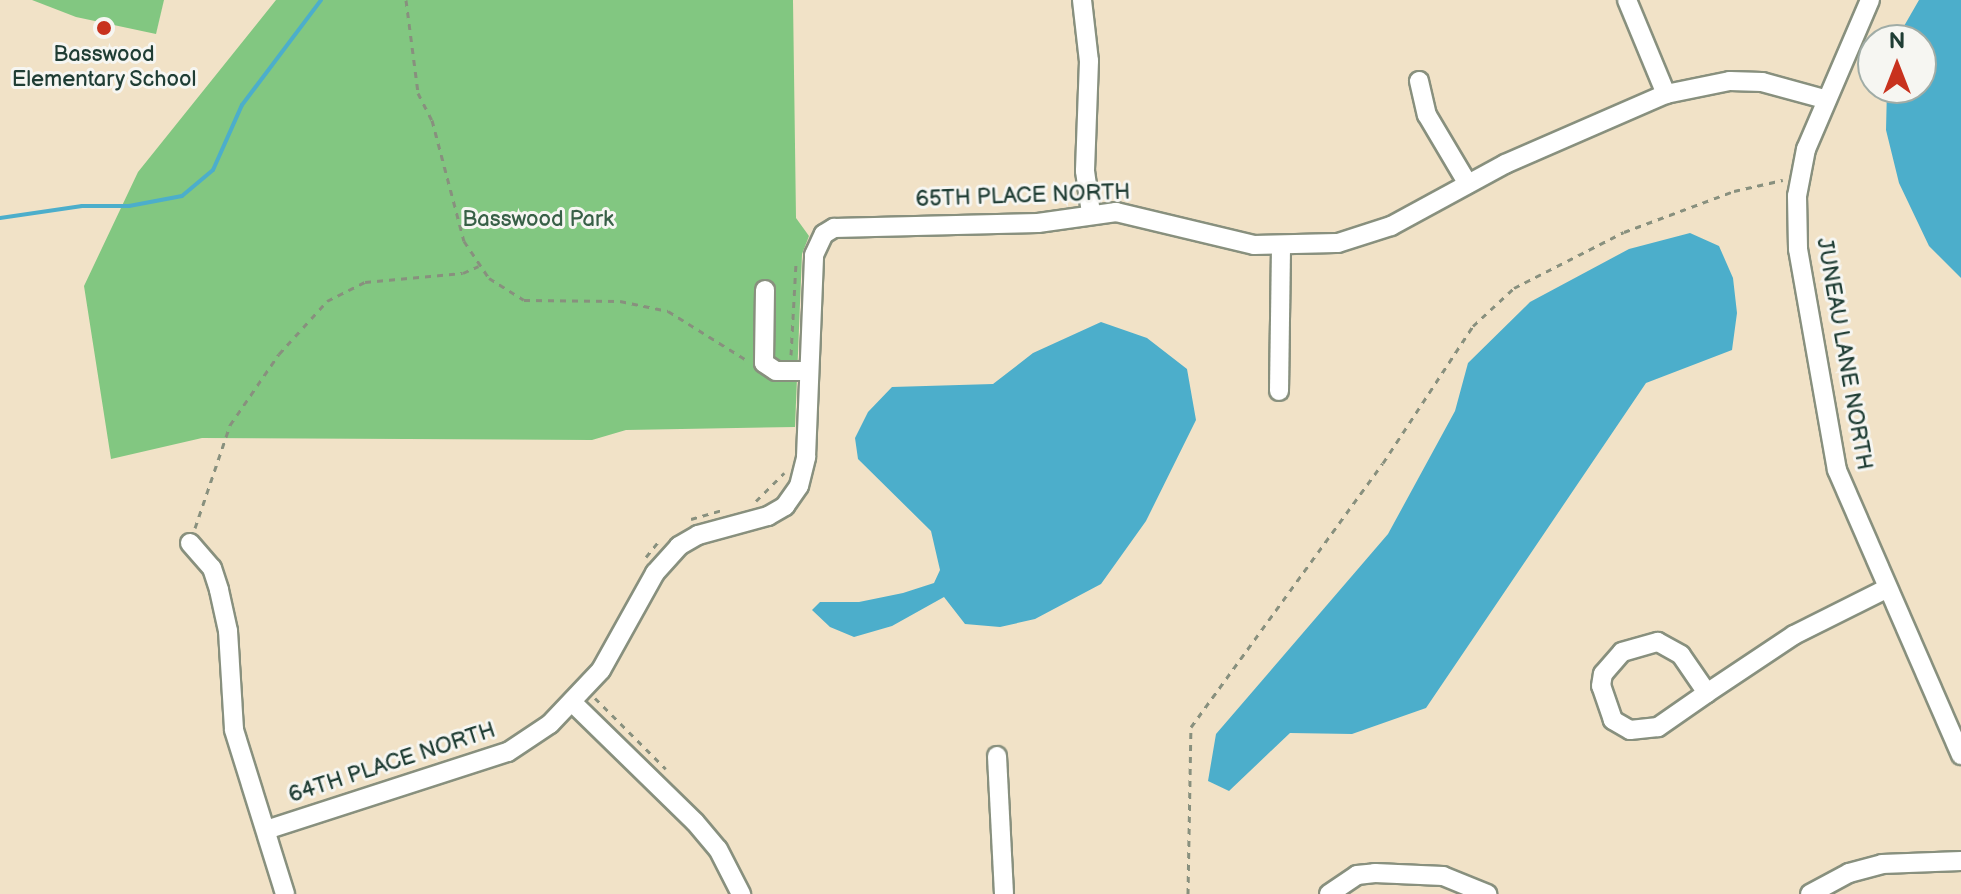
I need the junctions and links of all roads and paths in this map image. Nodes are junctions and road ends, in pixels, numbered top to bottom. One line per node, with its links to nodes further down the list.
1 (406, 0): 13 (path)
2 (1082, 0): 10 (street)
3 (1627, 0): 6 (street)
4 (1870, 0): 7 (street, JUNEAU LANE NORTH)
5 (1419, 81): 9 (street)
6 (1666, 94): 7 (street, 65TH PLACE NORTH); 9 (street, 65TH PLACE NORTH)
7 (1824, 99): 26 (street, JUNEAU LANE NORTH)
8 (1784, 180): 37 (path)
9 (1468, 184): 11 (street, 65TH PLACE NORTH)
10 (1091, 213): 11 (street, 65TH PLACE NORTH); 16 (street, 65TH PLACE NORTH)
11 (1281, 248): 17 (street)
12 (799, 251): 16 (path)
13 (479, 266): 15 (path); 24 (path)
14 (765, 290): 16 (street)
15 (755, 370)
16 (800, 371): 22 (street, 65TH PLACE NORTH)
17 (1279, 391)
18 (786, 467): 19 (path)
19 (753, 502)
20 (728, 509): 21 (path)
21 (681, 524)
22 (718, 529): 28 (street, 64TH PLACE NORTH)
23 (661, 540): 25 (path)
24 (190, 543): 32 (street)
25 (642, 563)
26 (1886, 589): 27 (street); 29 (street, JUNEAU LANE NORTH)
27 (1707, 693): 27 (street)
28 (579, 696): 31 (path); 32 (street, 64TH PLACE NORTH); 35 (street)
29 (1961, 755)
30 (997, 756): 36 (street)
31 (669, 772)
32 (266, 830): 34 (street)
33 (1961, 861): 40 (street)
34 (285, 894)
35 (741, 894)
36 (1004, 894)
37 (1188, 894)
38 (1329, 894): 39 (street)
39 (1487, 894)
40 (1810, 894)

